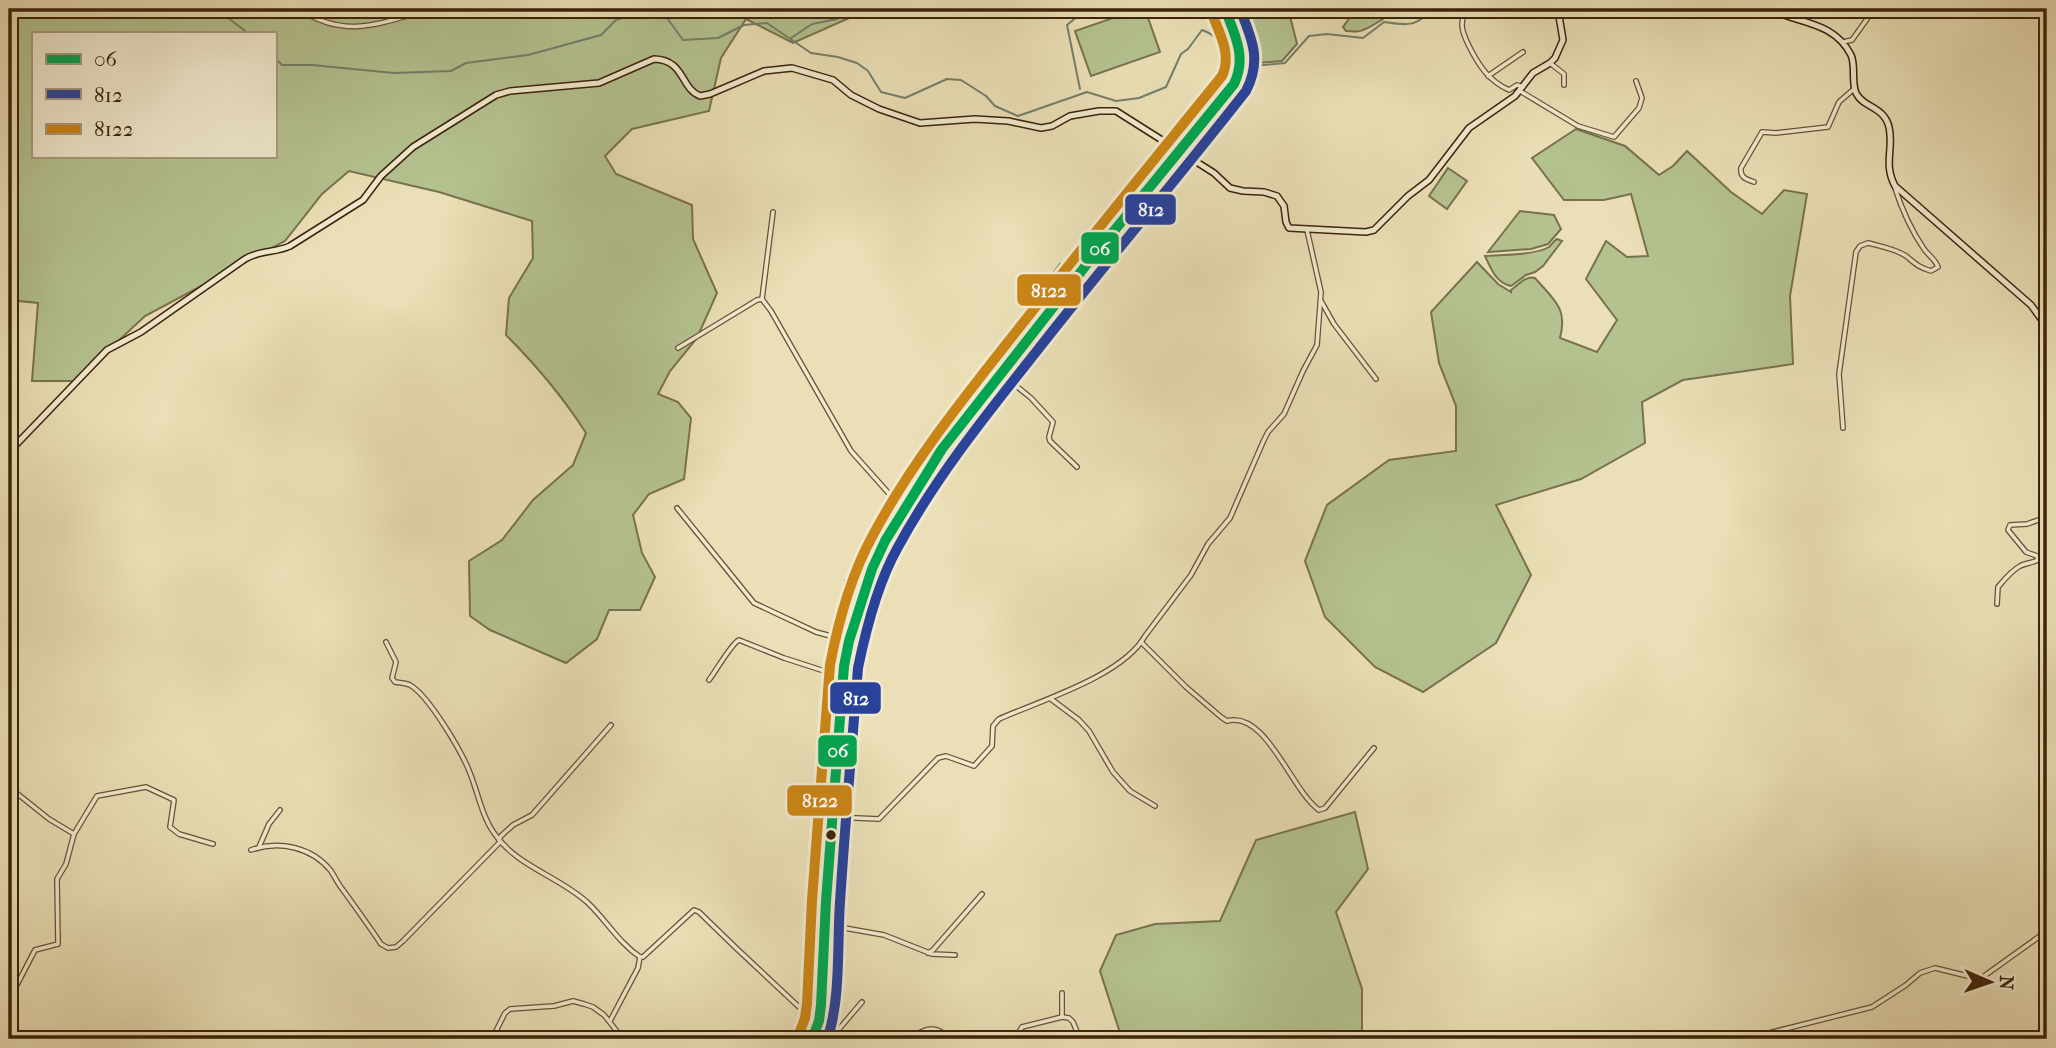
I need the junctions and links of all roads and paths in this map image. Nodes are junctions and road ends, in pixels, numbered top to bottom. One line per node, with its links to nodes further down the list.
1 (299, 9): 2 (street)
2 (430, 9)
3 (1195, 9): 9 (street)
4 (1225, 9): 18 (street)
5 (1465, 9): 13 (street)
6 (1561, 9): 12 (street)
7 (1768, 9): 10 (street)
8 (1878, 9): 10 (street)
9 (1196, 15)
10 (1841, 42): 16 (street)
11 (1523, 52): 13 (street)
12 (1550, 63): 15 (street); 17 (street)
13 (1489, 76): 17 (street)
14 (1636, 81): 17 (street)
15 (1564, 85)
16 (1855, 88): 21 (street); 22 (street)
17 (1522, 89): 24 (street)
18 (1180, 150): 19 (street); 20 (street); 35 (street)
19 (1187, 155): 20 (street); 24 (street)
20 (1169, 163): 31 (street)
21 (1754, 182)
22 (1895, 186): 28 (street); 33 (street)
23 (773, 212): 26 (street)
24 (1307, 230): 27 (street)
25 (1061, 266): 30 (street)
26 (762, 299): 29 (street); 38 (street)
27 (1321, 300): 32 (street); 46 (street)
28 (2047, 327)
29 (678, 348)
30 (995, 368): 31 (street); 38 (street)
31 (1000, 374): 37 (street); 39 (street)
32 (1376, 379)
33 (1843, 428)
34 (9, 434): 35 (street)
35 (17, 444): 36 (street)
36 (9, 452)
37 (1077, 467)
38 (898, 501): 39 (street); 42 (street)
39 (906, 507): 44 (street)
40 (677, 508): 44 (street)
41 (2047, 517): 43 (street)
42 (847, 581)
43 (1997, 604)
44 (849, 641): 47 (street)
45 (386, 642): 57 (street)
46 (1142, 642): 49 (street); 51 (street)
47 (843, 677): 48 (street); 55 (street)
48 (709, 680)
49 (1050, 698): 53 (street); 55 (street)
50 (611, 725): 57 (street)
51 (1374, 748)
52 (9, 787): 56 (street)
53 (1155, 806)
54 (280, 810): 59 (street)
55 (833, 817): 62 (street)
56 (74, 834): 58 (street); 68 (street)
57 (500, 842): 59 (street); 66 (street)
58 (212, 844)
59 (258, 848): 60 (street)
60 (251, 850)
61 (982, 894): 64 (street)
62 (824, 924): 64 (street); 71 (street); 73 (street)
63 (2047, 931): 81 (street)
64 (928, 953): 65 (street)
65 (955, 955)
66 (640, 957): 71 (street); 72 (street)
67 (1062, 993): 70 (street)
68 (9, 1000)
69 (862, 1002): 76 (street)
70 (1062, 1017): 79 (street); 80 (street)
71 (813, 1020): 73 (street)
72 (610, 1022): 74 (street); 75 (street)
73 (812, 1038)
74 (492, 1039)
75 (623, 1039)
76 (837, 1039)
77 (915, 1039): 78 (street)
78 (949, 1039)
79 (1015, 1039)
80 (1080, 1039)
81 (1755, 1039)

